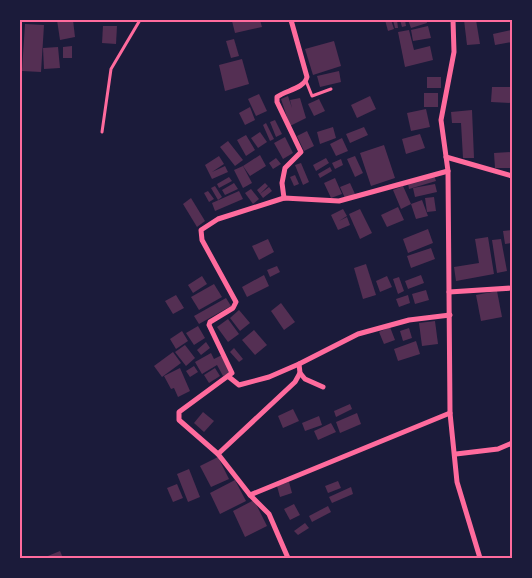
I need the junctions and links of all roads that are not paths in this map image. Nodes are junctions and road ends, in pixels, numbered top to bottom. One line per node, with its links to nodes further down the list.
1 (140, 20): 6 (lane)
2 (291, 20): 4 (street)
3 (453, 20): 7 (street)
4 (306, 81): 5 (lane); 10 (street)
5 (330, 89)
6 (102, 132)
7 (446, 156): 8 (street); 9 (street)
8 (448, 171): 10 (street); 12 (street)
9 (512, 176)
10 (284, 198): 16 (street)
11 (512, 288): 12 (street)
12 (449, 292): 13 (street)
13 (450, 315): 14 (street); 18 (street)
14 (298, 364): 15 (street); 16 (street)
15 (300, 374): 17 (street); 20 (street)
16 (229, 378): 20 (street)
17 (323, 387)
18 (450, 413): 21 (street); 22 (street)
19 (512, 443): 21 (street)
20 (218, 454): 22 (street)
21 (456, 454): 24 (street)
22 (250, 495): 23 (street)
23 (288, 558)
24 (480, 558)

